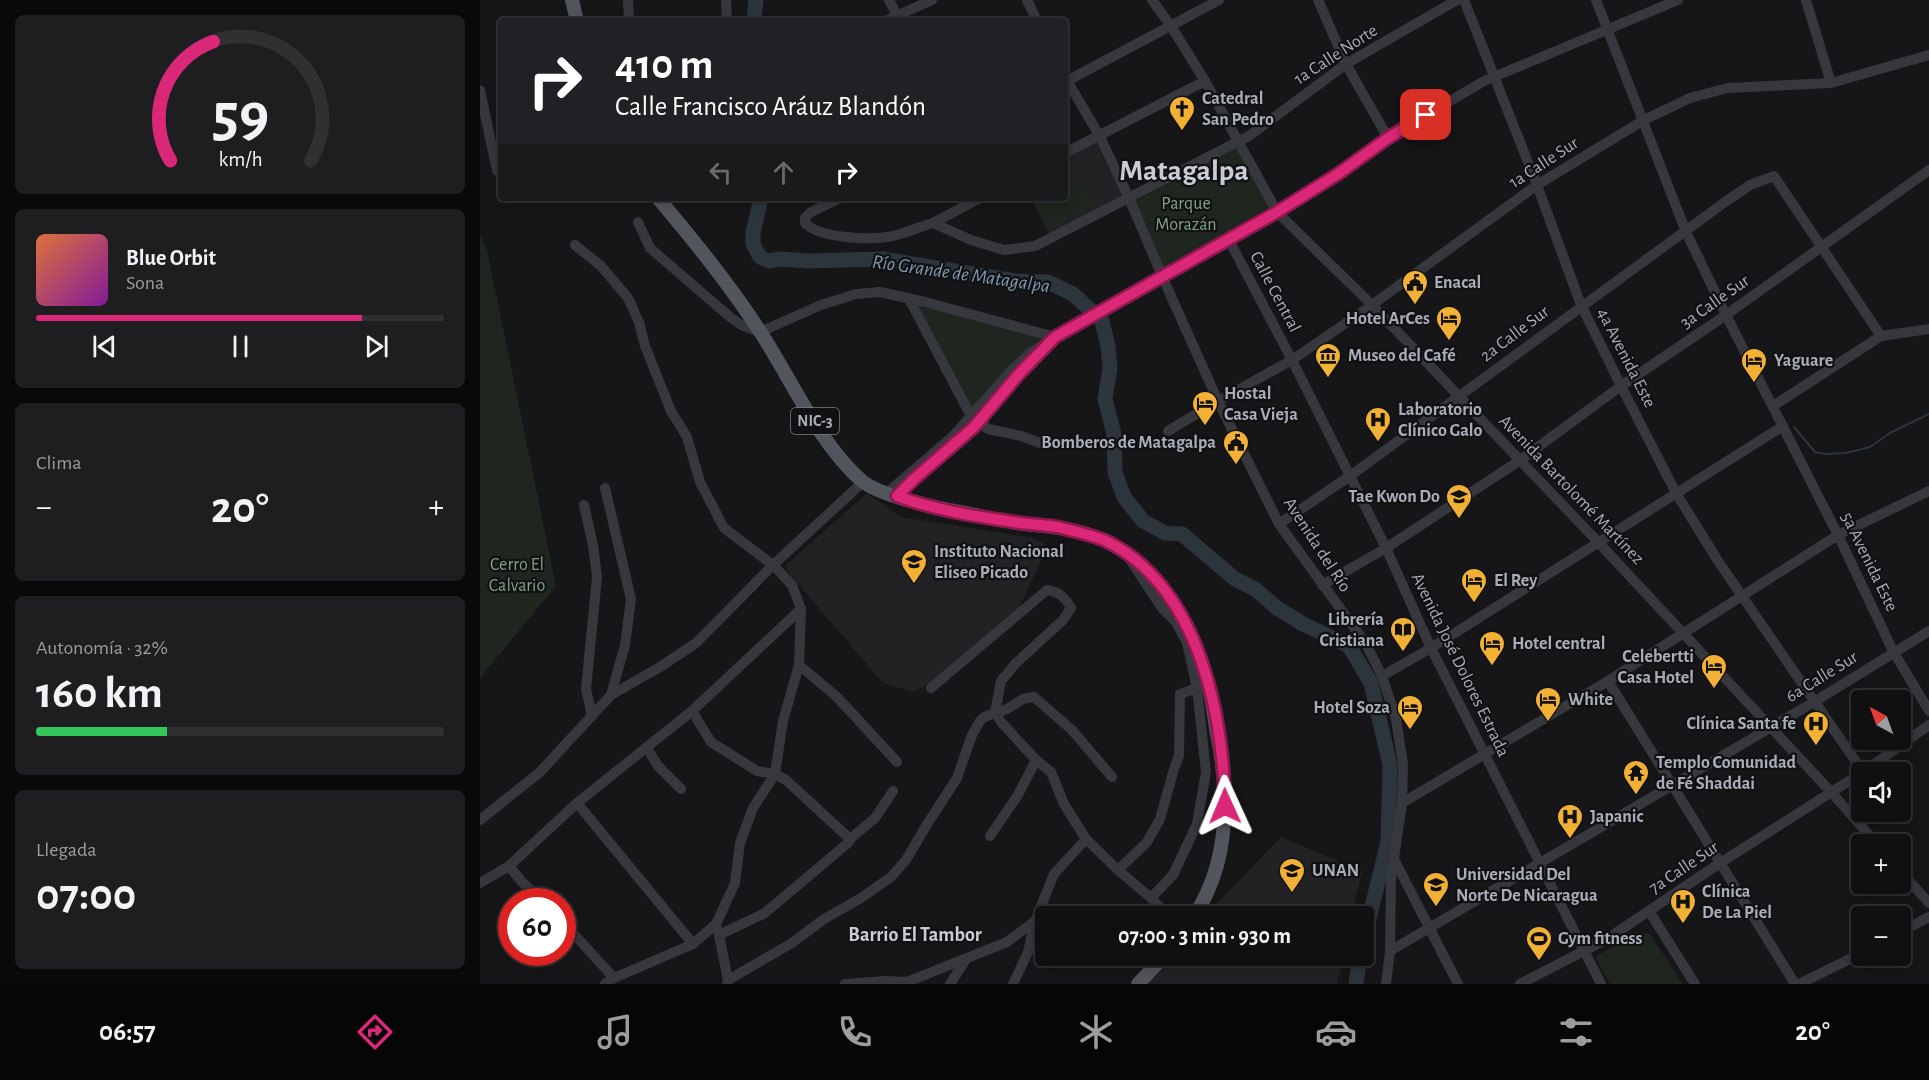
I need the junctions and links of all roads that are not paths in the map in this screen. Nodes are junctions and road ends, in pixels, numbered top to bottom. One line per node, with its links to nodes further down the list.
1 (572, 0): 16 (main road)
2 (628, 0): 17 (street)
3 (726, 0): 18 (street)
4 (890, 0): 19 (street)
5 (932, 0): 19 (street)
6 (1027, 0): 20 (street)
7 (1152, 0): 21 (street, Avenida Bartolomé Martínez)
8 (1219, 0): 21 (street)
9 (1318, 0): 24 (street)
10 (1457, 0): 24 (street, 1a Calle Norte)
11 (1464, 0): 25 (street, 4a Avenida Este)
12 (1596, 0): 22 (street, 5a Avenida Este)
13 (1678, 0): 15 (street)
14 (1806, 0): 29 (street)
15 (1659, 4): 22 (street)
16 (576, 18)
17 (629, 18)
18 (727, 18)
19 (899, 18)
20 (1036, 18)
21 (1171, 26): 26 (street); 27 (street, Avenida Bartolomé Martínez)
22 (1609, 30): 25 (street); 31 (street, 5a Avenida Este)
23 (1929, 55): 29 (street, 1a Calle Sur)
24 (1346, 64): 33 (street); 34 (street, 1a Calle Norte)
25 (1494, 77): 33 (street); 38 (street, 4a Avenida Este)
26 (1068, 79)
27 (1205, 81): 32 (street); 34 (street, Avenida Bartolomé Martínez)
28 (1068, 83): 32 (street, Avenida del Río)
29 (1831, 83): 31 (street, 1a Calle Sur)
30 (480, 90): 37 (street)
31 (1644, 120): 38 (street, 1a Calle Sur); 46 (street, 5a Avenida Este)
32 (1099, 135): 35 (street); 39 (street, Avenida del Río)
33 (1388, 138): 43 (street)
34 (1239, 141): 39 (street, 1a Calle Norte); 43 (street, Avenida Bartolomé Martínez)
35 (1068, 151)
36 (1929, 170): 49 (street, 3a Calle Sur)
37 (497, 171)
38 (1537, 185): 52 (street, 1a Calle Sur); 53 (street, 4a Avenida Este)
39 (1129, 198): 45 (street, 1a Calle Norte); 50 (street, Avenida del Río)
40 (660, 201): 56 (main road, NIC-3)
41 (834, 201): 45 (street)
42 (974, 201): 45 (street)
43 (1277, 212): 47 (street); 52 (street, Avenida Bartolomé Martínez)
44 (638, 222): 56 (street)
45 (933, 223)
46 (1686, 232): 49 (street, 2a Calle Sur); 53 (street, 2a Calle Sur); 54 (street, 5a Avenida Este)
47 (1229, 240): 50 (street); 59 (street, Calle Central)
48 (575, 245): 81 (street)
49 (1822, 247): 54 (street, 3a Calle Sur); 57 (street)
50 (1162, 276): 58 (street); 62 (street, Avenida del Río)
51 (909, 299): 56 (street); 58 (street); 64 (street)
52 (1372, 305): 59 (street, 1a Calle Sur); 61 (street, Avenida Bartolomé Martínez)
53 (1581, 305): 60 (street, 4a Avenida Este); 61 (street, 2a Calle Sur)
54 (1726, 315): 60 (street, 3a Calle Sur); 63 (street, 5a Avenida Este)
55 (1929, 329): 57 (street)
56 (760, 332): 70 (main road, NIC-3)
57 (1881, 336): 63 (street)
58 (1055, 337): 64 (street)
59 (1292, 360): 62 (street, 1a Calle Sur); 69 (street, Avenida José Dolores Estrada)
60 (1621, 386): 68 (street, 3a Calle Sur); 73 (street, 4a Avenida Este)
61 (1460, 397): 68 (street, Avenida Bartolomé Martínez); 69 (street, 2a Calle Sur)
62 (1218, 400): 66 (street, 1a Calle Sur); 76 (street, Avenida del Río)
63 (1773, 406): 65 (street, 5a Avenida Este)
64 (975, 419): 67 (street); 74 (street)
65 (1783, 426): 73 (street); 77 (street, 5a Avenida Este)
66 (1168, 431)
67 (1043, 444)
68 (1519, 461): 78 (street, Avenida Bartolomé Martínez); 79 (street, 3a Calle Sur)
69 (1350, 476): 76 (street, 2a Calle Sur); 79 (street, Avenida José Dolores Estrada)
70 (863, 482): 74 (main road, NIC-3); 81 (street)
71 (605, 488): 94 (street)
72 (1929, 491): 77 (street)
73 (1676, 493): 78 (street); 83 (street, 4a Avenida Este)
74 (893, 494): 80 (main road, NIC-3)
75 (584, 505): 99 (street)
76 (1279, 524): 82 (street, Avenida del Río)
77 (1838, 535): 83 (street); 88 (street, 5a Avenida Este)
78 (1598, 542): 86 (street, Avenida Bartolomé Martínez); 87 (street)
79 (1386, 548): 82 (street, 3a Calle Sur); 87 (street, Avenida José Dolores Estrada)
80 (1126, 553): 93 (street); 134 (main road, NIC-3)
81 (773, 565): 84 (street); 94 (street)
82 (1322, 585): 90 (street, Avenida del Río)
83 (1742, 596): 86 (street); 95 (street, 4a Avenida Este)
84 (801, 609): 89 (street); 96 (street)
85 (1929, 631): 88 (street, 6a Calle Sur)
86 (1683, 633): 91 (street); 101 (street, Avenida Bartolomé Martínez)
87 (1431, 648): 90 (street); 103 (street, Avenida José Dolores Estrada)
88 (1893, 651): 95 (street, 6a Calle Sur); 97 (street, 5a Avenida Este)
89 (799, 665): 105 (street); 108 (street)
90 (1382, 676): 116 (street, Avenida del Río)
91 (1608, 681): 103 (street); 111 (street)
92 (931, 688): 98 (street)
93 (1197, 688): 126 (street); 130 (street)
94 (611, 695): 99 (street)
95 (1814, 702): 101 (street, 6a Calle Sur); 106 (street)
96 (692, 711): 102 (street); 108 (street)
97 (1929, 711)
98 (995, 712): 104 (street); 109 (street); 150 (street)
99 (592, 716): 117 (street)
100 (1929, 725): 107 (street, 7a Calle Sur)
101 (1771, 727): 111 (street, 6a Calle Sur); 114 (street, Avenida Bartolomé Martínez)
102 (646, 748): 112 (street); 115 (street)
103 (1485, 755): 116 (street); 124 (street, Avenida José Dolores Estrada)
104 (1036, 760): 119 (street); 121 (street)
105 (897, 762)
106 (1856, 762)
107 (1877, 762)
108 (775, 774): 120 (street); 138 (street)
109 (1112, 777)
110 (1851, 780): 114 (street, 7a Calle Sur)
111 (1672, 785): 123 (street); 124 (street, 6a Calle Sur)
112 (681, 789)
113 (893, 791): 120 (street)
114 (1831, 792): 118 (street, Avenida Bartolomé Martínez); 123 (street, 7a Calle Sur)
115 (577, 803): 125 (street); 143 (street)
116 (1402, 803): 122 (street, Avenida del Río)
117 (480, 820)
118 (1868, 834)
119 (990, 836)
120 (850, 839): 141 (street)
121 (1086, 839): 126 (street); 132 (street)
122 (1395, 861): 140 (street); 144 (street, Avenida del Río)
123 (1720, 862): 135 (street, 7a Calle Sur); 161 (street)
124 (1539, 863): 140 (street, 6a Calle Sur); 145 (street, Avenida José Dolores Estrada)
125 (508, 866): 127 (street); 129 (street)
126 (1118, 870): 130 (street)
127 (480, 883)
128 (1911, 883): 131 (street)
129 (529, 888)
130 (1151, 898): 133 (street)
131 (1929, 903)
132 (1041, 906)
133 (1159, 906)
134 (1199, 906)
135 (1649, 911): 145 (street, 7a Calle Sur); 160 (street)
136 (1929, 917): 139 (street)
137 (1035, 921): 146 (street); 154 (street)
138 (716, 924): 141 (street); 143 (street)
139 (1911, 926)
140 (1431, 927): 144 (street, 6a Calle Sur); 157 (street)
141 (720, 936): 150 (street)
142 (576, 939): 149 (street)
143 (693, 944): 149 (street)
144 (1390, 951): 156 (street)
145 (1585, 952): 158 (street, 7a Calle Sur); 159 (street, Avenida José Dolores Estrada)
146 (967, 958): 151 (street); 153 (street)
147 (1851, 958): 162 (street)
148 (1155, 966): 155 (main road)
149 (609, 981)
150 (728, 982)
151 (875, 983): 152 (street)
152 (845, 984)
153 (950, 984)
154 (1012, 984)
155 (1138, 984)
156 (1386, 984)
157 (1458, 984)
158 (1520, 984)
159 (1601, 984)
160 (1695, 984)
161 (1795, 984)
162 (1799, 984)

